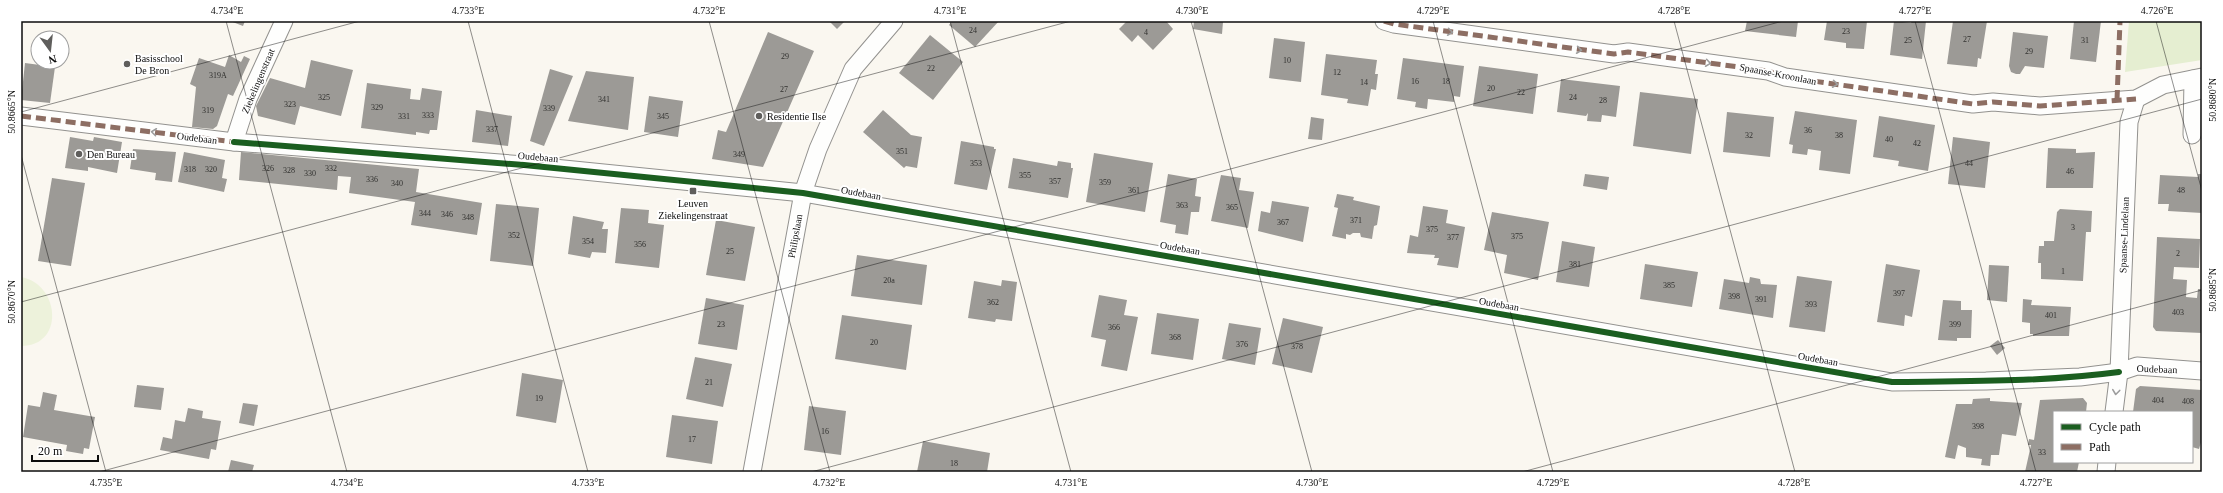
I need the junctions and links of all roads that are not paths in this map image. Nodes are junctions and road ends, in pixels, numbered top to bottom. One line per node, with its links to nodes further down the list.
1 (284, 21): 8 (street, Ziekelingenstraat)
2 (894, 21): 9 (street, Philipslaan)
3 (1384, 21): 5 (street, Spaanse-Kroonlaan, one-way to 5)
4 (2198, 78): 5 (street, Spaanse-Kroonlaan); 7 (street, Spaanse-Kroonlaan)
5 (2136, 99): 11 (street, Spaanse-Lindelaan)
6 (21, 116): 8 (street, Oudebaan, one-way to 6)
7 (2192, 135)
8 (234, 142): 9 (street, Oudebaan)
9 (803, 193): 11 (street, Oudebaan); 13 (street, Philipslaan)
10 (2202, 371): 11 (street, Oudebaan)
11 (2119, 372): 12 (street, Spaanse-Lindelaan, one-way to 12)
12 (2114, 411)
13 (752, 472)

